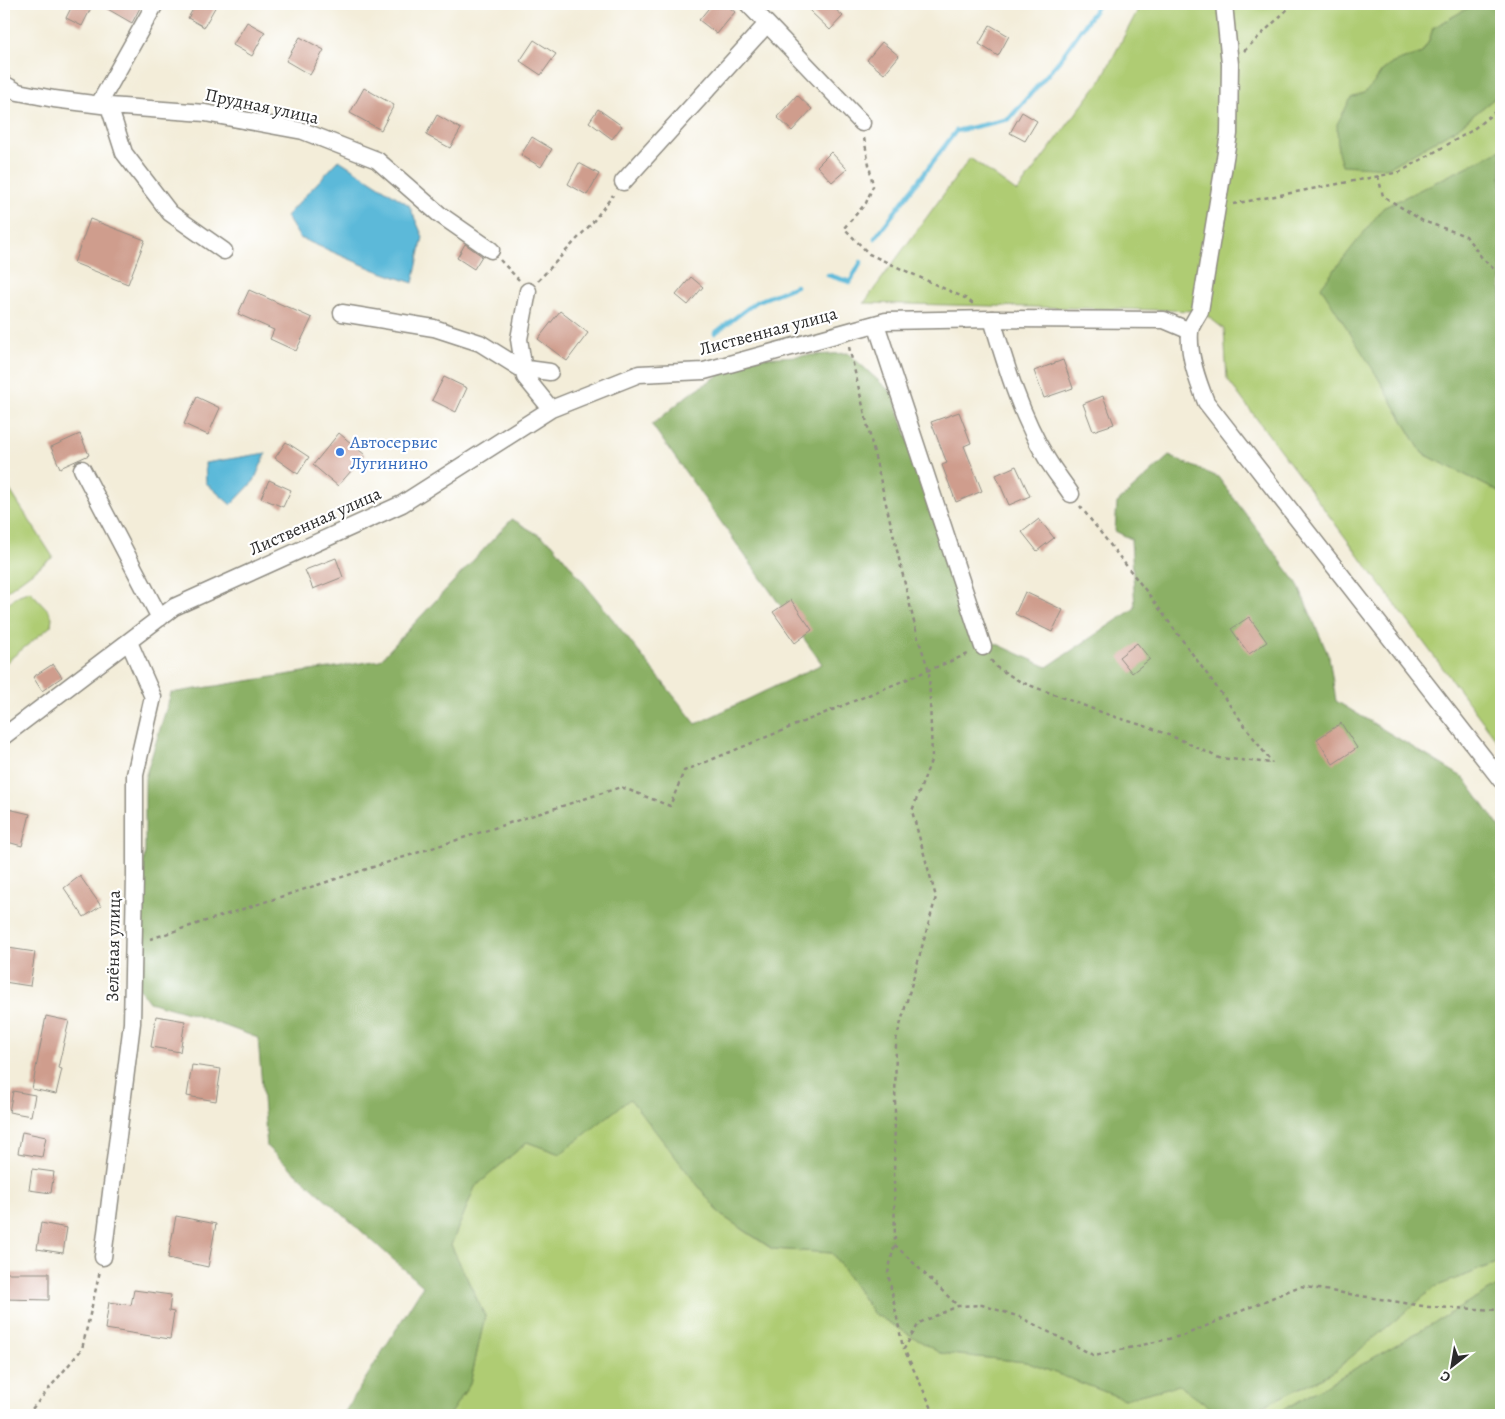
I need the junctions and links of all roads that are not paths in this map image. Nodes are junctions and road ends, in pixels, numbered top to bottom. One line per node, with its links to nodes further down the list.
1 (155, 4): 6 (street)
2 (748, 4): 4 (street)
3 (1224, 4): 15 (street)
4 (767, 24): 7 (street); 8 (street)
5 (4, 84): 6 (street, Прудная улица)
6 (104, 105): 9 (street, Прудная улица); 10 (street)
7 (862, 123)
8 (623, 182)
9 (491, 250)
10 (224, 251)
11 (528, 291): 16 (street)
12 (342, 313): 16 (street)
13 (992, 319): 14 (street, Лиственная улица); 15 (street, Лиственная улица); 20 (street)
14 (876, 324): 18 (street, Лиственная улица); 23 (street)
15 (1190, 331): 25 (street)
16 (524, 368): 17 (street); 18 (street)
17 (550, 372)
18 (551, 409): 21 (street, Лиственная улица)
19 (82, 469): 21 (street)
20 (1071, 494)
21 (160, 618): 22 (street, Лиственная улица)
22 (128, 642): 24 (street, Лиственная улица); 26 (street, Зелёная улица)
23 (983, 648)
24 (4, 736)
25 (1501, 780)
26 (103, 1257)

